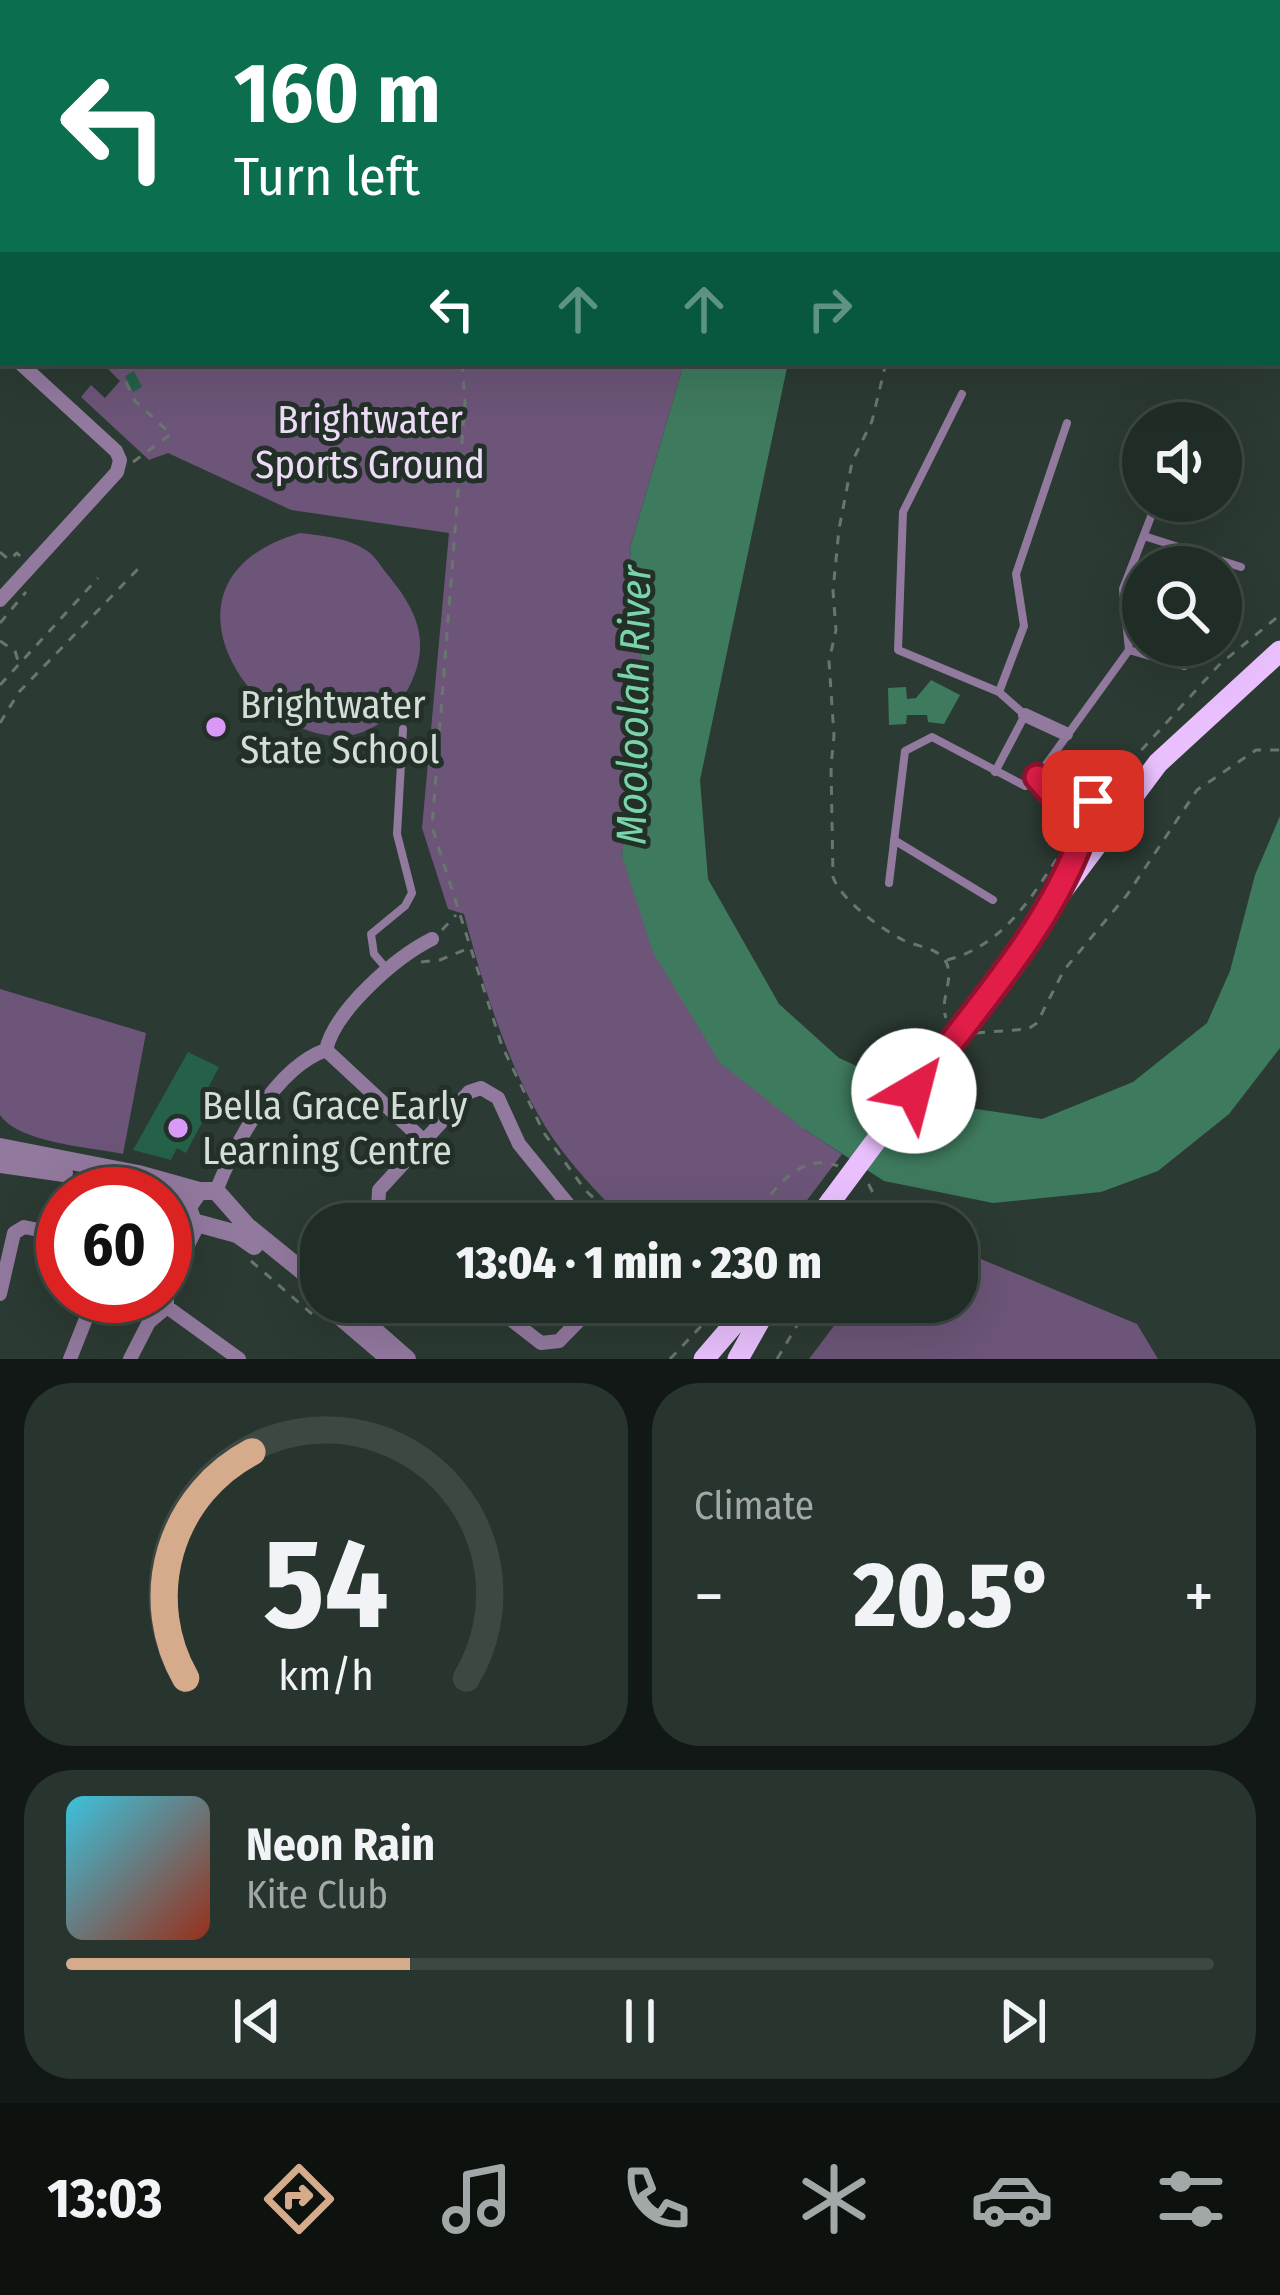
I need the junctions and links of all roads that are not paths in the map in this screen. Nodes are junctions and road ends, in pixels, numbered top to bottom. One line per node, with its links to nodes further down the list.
1 (23, 366): 8 (street)
2 (962, 394): 11 (lane)
3 (1067, 423): 11 (lane)
4 (1149, 522): 5 (lane)
5 (1144, 536): 6 (lane); 7 (lane)
6 (1140, 546)
7 (1175, 546)
8 (0, 600)
9 (1280, 650): 14 (main road)
10 (1122, 659): 15 (lane)
11 (999, 692): 12 (lane)
12 (1025, 715): 15 (street); 16 (lane)
13 (403, 729): 25 (lane)
14 (1193, 729): 18 (main road); 23 (main road)
15 (1066, 734): 17 (lane)
16 (994, 772): 17 (lane); 19 (lane)
17 (1037, 777): 18 (lane); 21 (lane)
18 (1126, 801): 21 (main road)
19 (894, 840): 20 (lane); 22 (lane)
20 (889, 883)
21 (1064, 885): 23 (main road)
22 (993, 900)
23 (1030, 937): 35 (main road, bridge)
24 (432, 939): 25 (street)
25 (387, 969): 26 (street)
26 (326, 1050): 27 (street); 32 (street)
27 (424, 1141): 33 (street); 34 (street)
28 (0, 1147): 32 (street)
29 (0, 1164): 30 (street)
30 (36, 1169)
31 (192, 1198): 32 (street)
32 (207, 1199): 36 (street); 36 (street); 39 (street)
33 (379, 1203)
34 (567, 1203)
35 (830, 1203)
36 (205, 1226): 38 (street); 40 (street)
37 (36, 1229): 41 (street)
38 (192, 1247)
39 (300, 1270)
40 (300, 1289)
41 (0, 1294)
42 (84, 1323): 51 (street)
43 (148, 1323): 52 (street)
44 (189, 1323): 53 (street)
45 (342, 1323): 54 (street)
46 (366, 1323): 55 (street)
47 (515, 1323): 48 (street)
48 (577, 1323)
49 (735, 1323): 56 (main road)
50 (758, 1323): 57 (main road)
51 (70, 1359)
52 (130, 1359)
53 (239, 1359)
54 (390, 1359)
55 (407, 1359)
56 (704, 1359)
57 (738, 1359)

